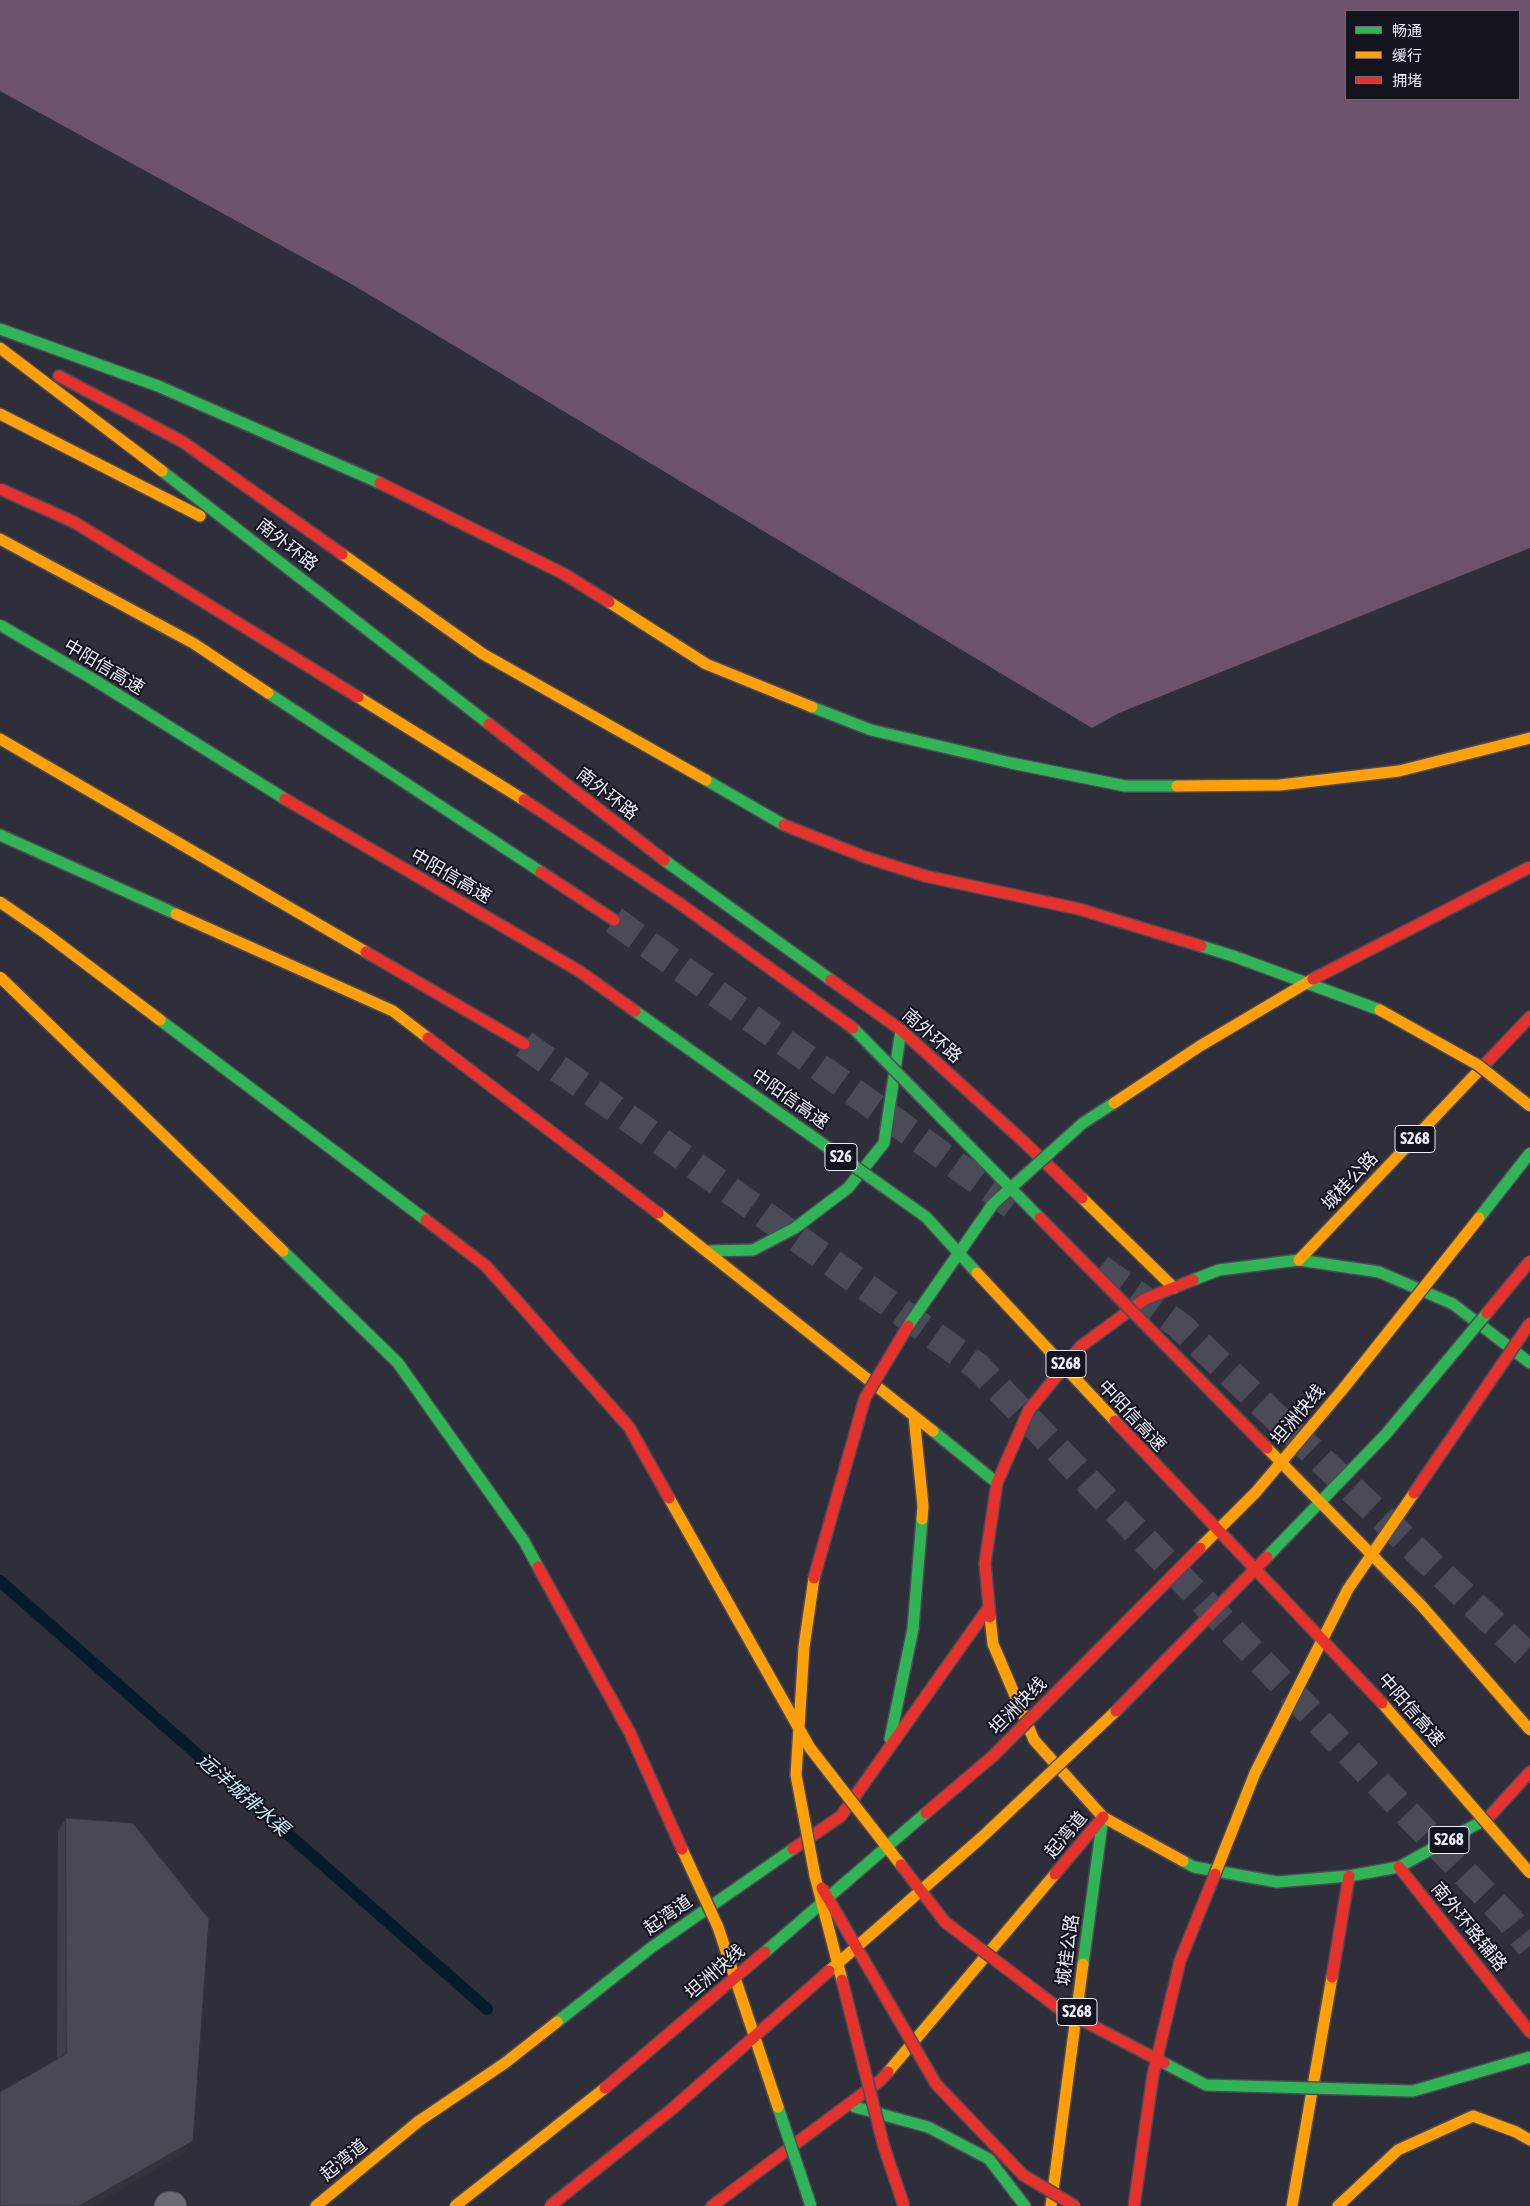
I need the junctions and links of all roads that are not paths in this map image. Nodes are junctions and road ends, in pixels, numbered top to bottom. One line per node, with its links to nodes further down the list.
1 (0, 329): 8 (main road)
2 (0, 347): 6 (main road, 南外环路); 18 (main road, bridge)
3 (0, 414): 6 (main road)
4 (0, 489): 29 (main road, bridge)
5 (0, 539): 13 (main road)
6 (263, 548): 16 (main road, 南外环路)
7 (0, 625): 34 (main road, 中阳信高速 / S26, bridge)
8 (1530, 738)
9 (0, 739): 17 (main road)
10 (0, 835): 20 (main road)
11 (1530, 867): 35 (main road, bridge)
12 (0, 902): 38 (main road, bridge)
13 (614, 920)
14 (0, 977): 45 (main road, bridge)
15 (1530, 1017): 21 (main road, 城桂公路 / S268)
16 (901, 1030): 20 (main road); 23 (main road, 南外环路)
17 (524, 1044)
18 (1530, 1106)
19 (1530, 1153): 42 (main road, 坦洲快线, bridge)
20 (708, 1251): 26 (main road)
21 (1299, 1260): 23 (main road, S268); 25 (main road, S268)
22 (1530, 1262): 43 (main road, bridge)
23 (1174, 1288): 27 (main road, S268)
24 (1530, 1323): 50 (main road, bridge)
25 (1530, 1363)
26 (914, 1416): 27 (main road); 30 (main road)
27 (997, 1483): 28 (main road, S268)
28 (989, 1607): 30 (main road, 起湾道); 32 (main road, S268)
29 (1530, 1730)
30 (887, 1751): 41 (main road, 起湾道)
31 (1530, 1772): 33 (main road, S268)
32 (1104, 1817): 36 (main road, S268); 39 (main road, 起湾道); 48 (main road, 城桂公路 / S268)
33 (1399, 1868): 36 (main road, S268); 37 (main road, 南外环路辅路)
34 (1530, 1872)
35 (815, 1876): 46 (main road, bridge); 49 (main road, bridge)
36 (1349, 1876): 51 (main road)
37 (1530, 2032)
38 (1530, 2057)
39 (847, 2105): 44 (main road, 起湾道); 47 (main road)
40 (1530, 2140): 52 (main road)
41 (316, 2204)
42 (455, 2206)
43 (550, 2206)
44 (712, 2206)
45 (811, 2206)
46 (904, 2206)
47 (1025, 2206)
48 (1051, 2206)
49 (1075, 2206)
50 (1134, 2206)
51 (1292, 2206)
52 (1338, 2206)

